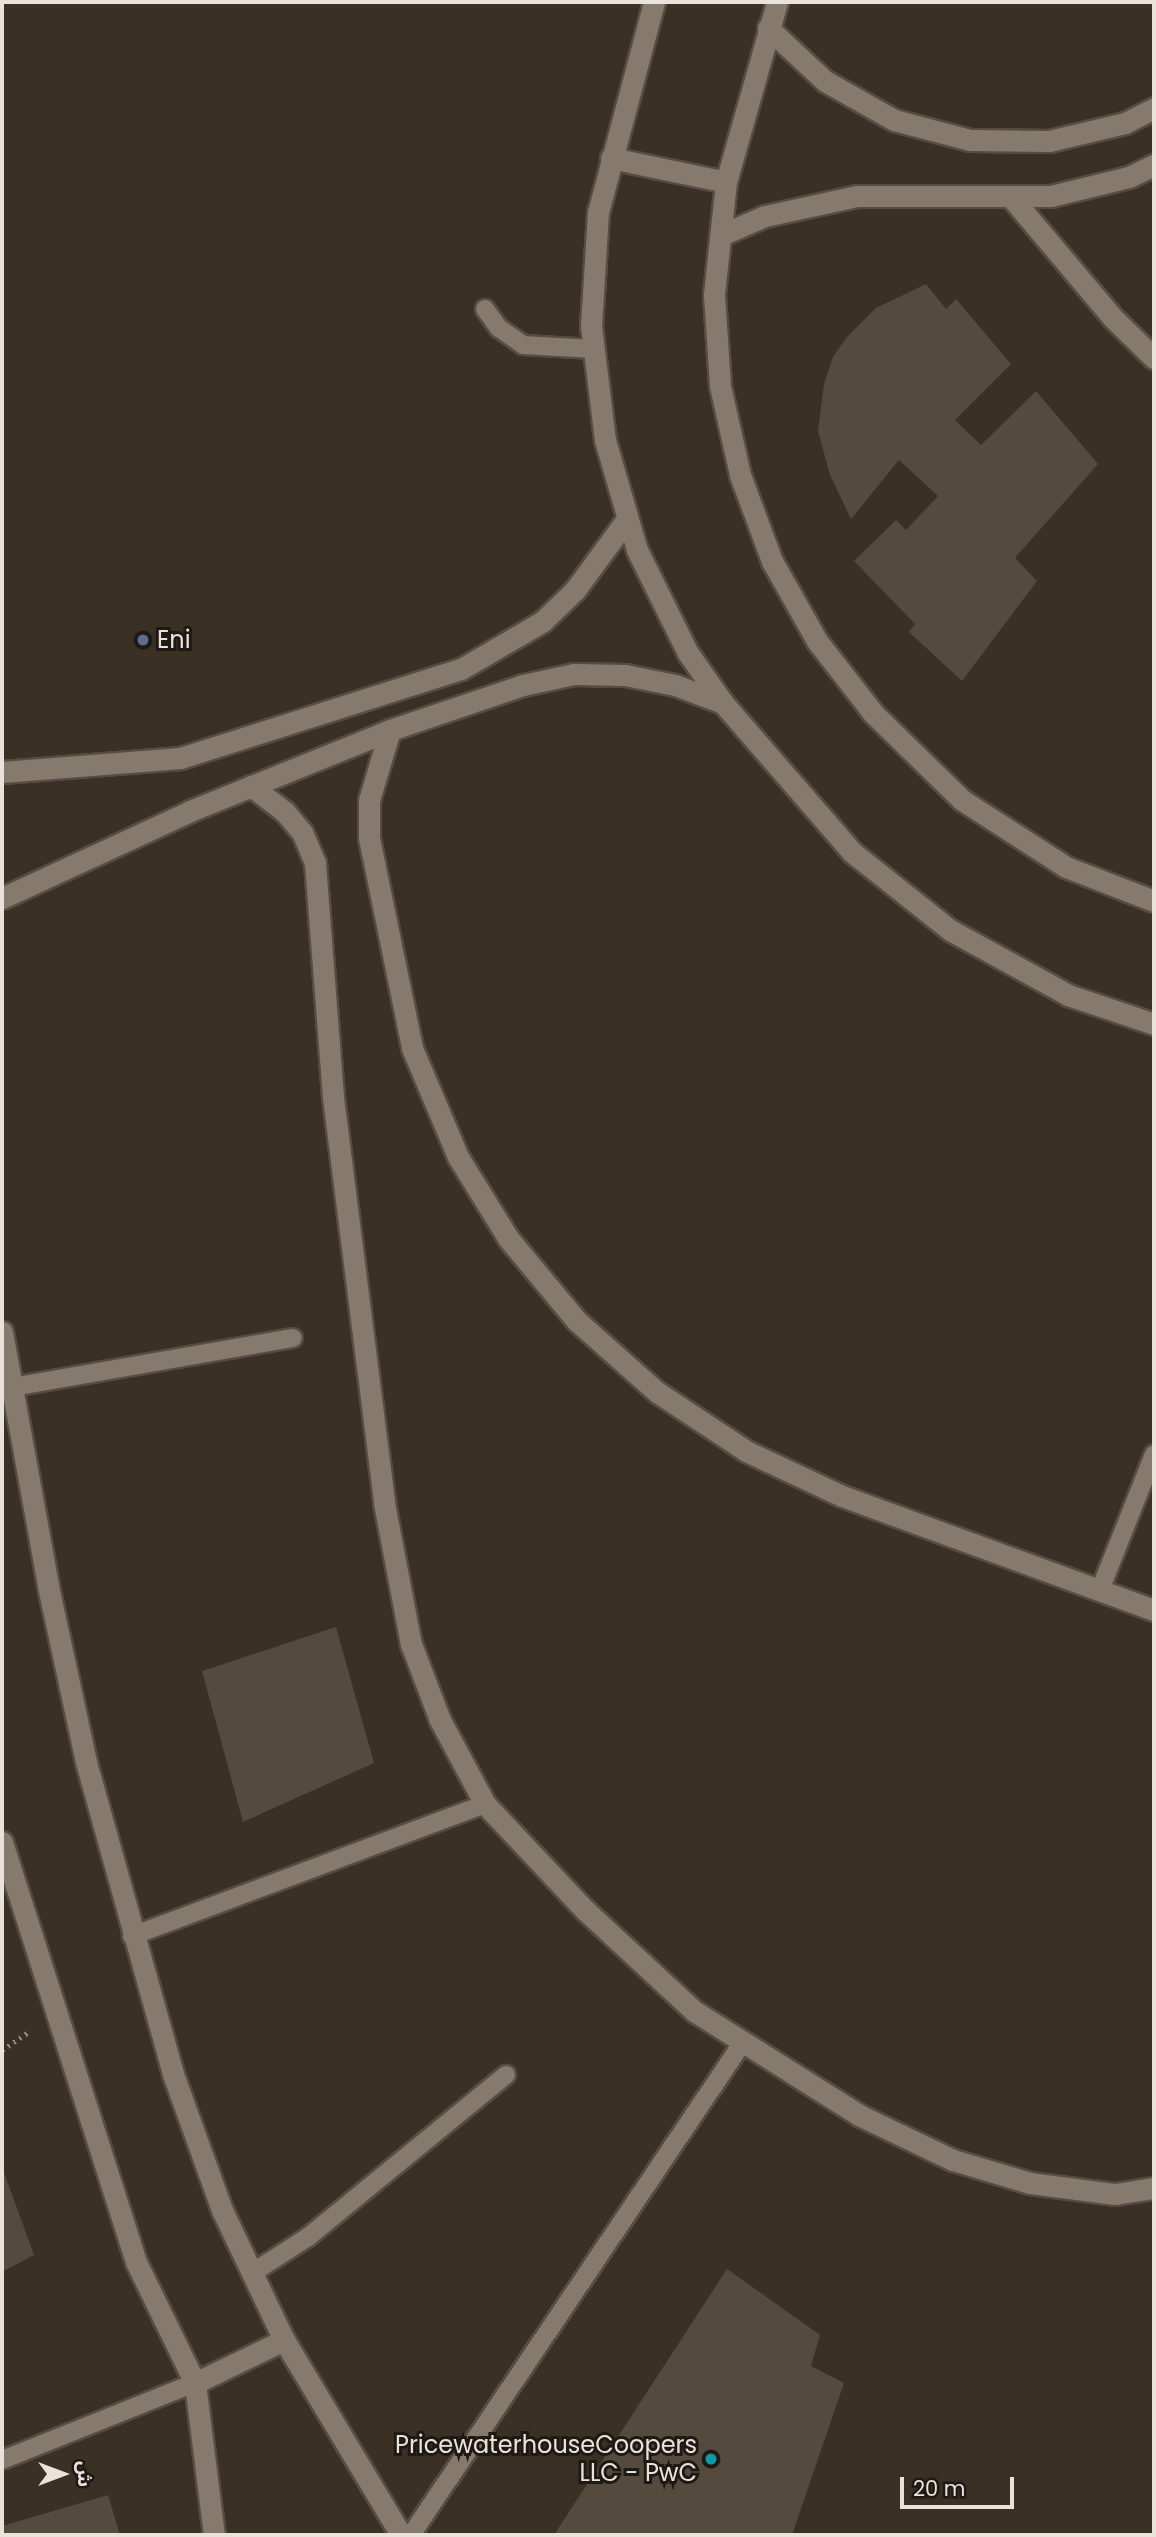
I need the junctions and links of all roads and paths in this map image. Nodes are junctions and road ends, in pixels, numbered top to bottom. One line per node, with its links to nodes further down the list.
1 (654, 2): 5 (street)
2 (777, 2): 3 (street)
3 (768, 28): 4 (street); 7 (street)
4 (1154, 108)
5 (611, 158): 7 (street); 11 (street)
6 (1154, 165): 8 (street)
7 (726, 182): 9 (street)
8 (1011, 197): 9 (street); 12 (street)
9 (721, 234): 19 (street)
10 (485, 309): 11 (lane)
11 (594, 349): 13 (street)
12 (1154, 358)
13 (625, 522): 14 (street); 16 (street)
14 (723, 703): 15 (street); 20 (street)
15 (390, 730): 17 (street); 25 (street)
16 (2, 772)
17 (251, 786): 18 (street); 27 (street)
18 (2, 898)
19 (1154, 901)
20 (1154, 1024)
21 (2, 1332): 23 (street)
22 (293, 1338): 23 (lane)
23 (12, 1387): 29 (street)
24 (1154, 1454): 25 (lane)
25 (1100, 1590): 26 (street)
26 (1154, 1610)
27 (485, 1804): 29 (lane); 30 (street)
28 (2, 1842): 35 (street)
29 (132, 1936): 33 (street)
30 (743, 2042): 32 (street); 39 (lane)
31 (506, 2075): 33 (lane)
32 (1154, 2188)
33 (252, 2273): 34 (street)
34 (284, 2340): 35 (street); 38 (street)
35 (195, 2383): 36 (lane); 37 (street)
36 (2, 2460)
37 (214, 2535)
38 (401, 2535)
39 (411, 2535)

